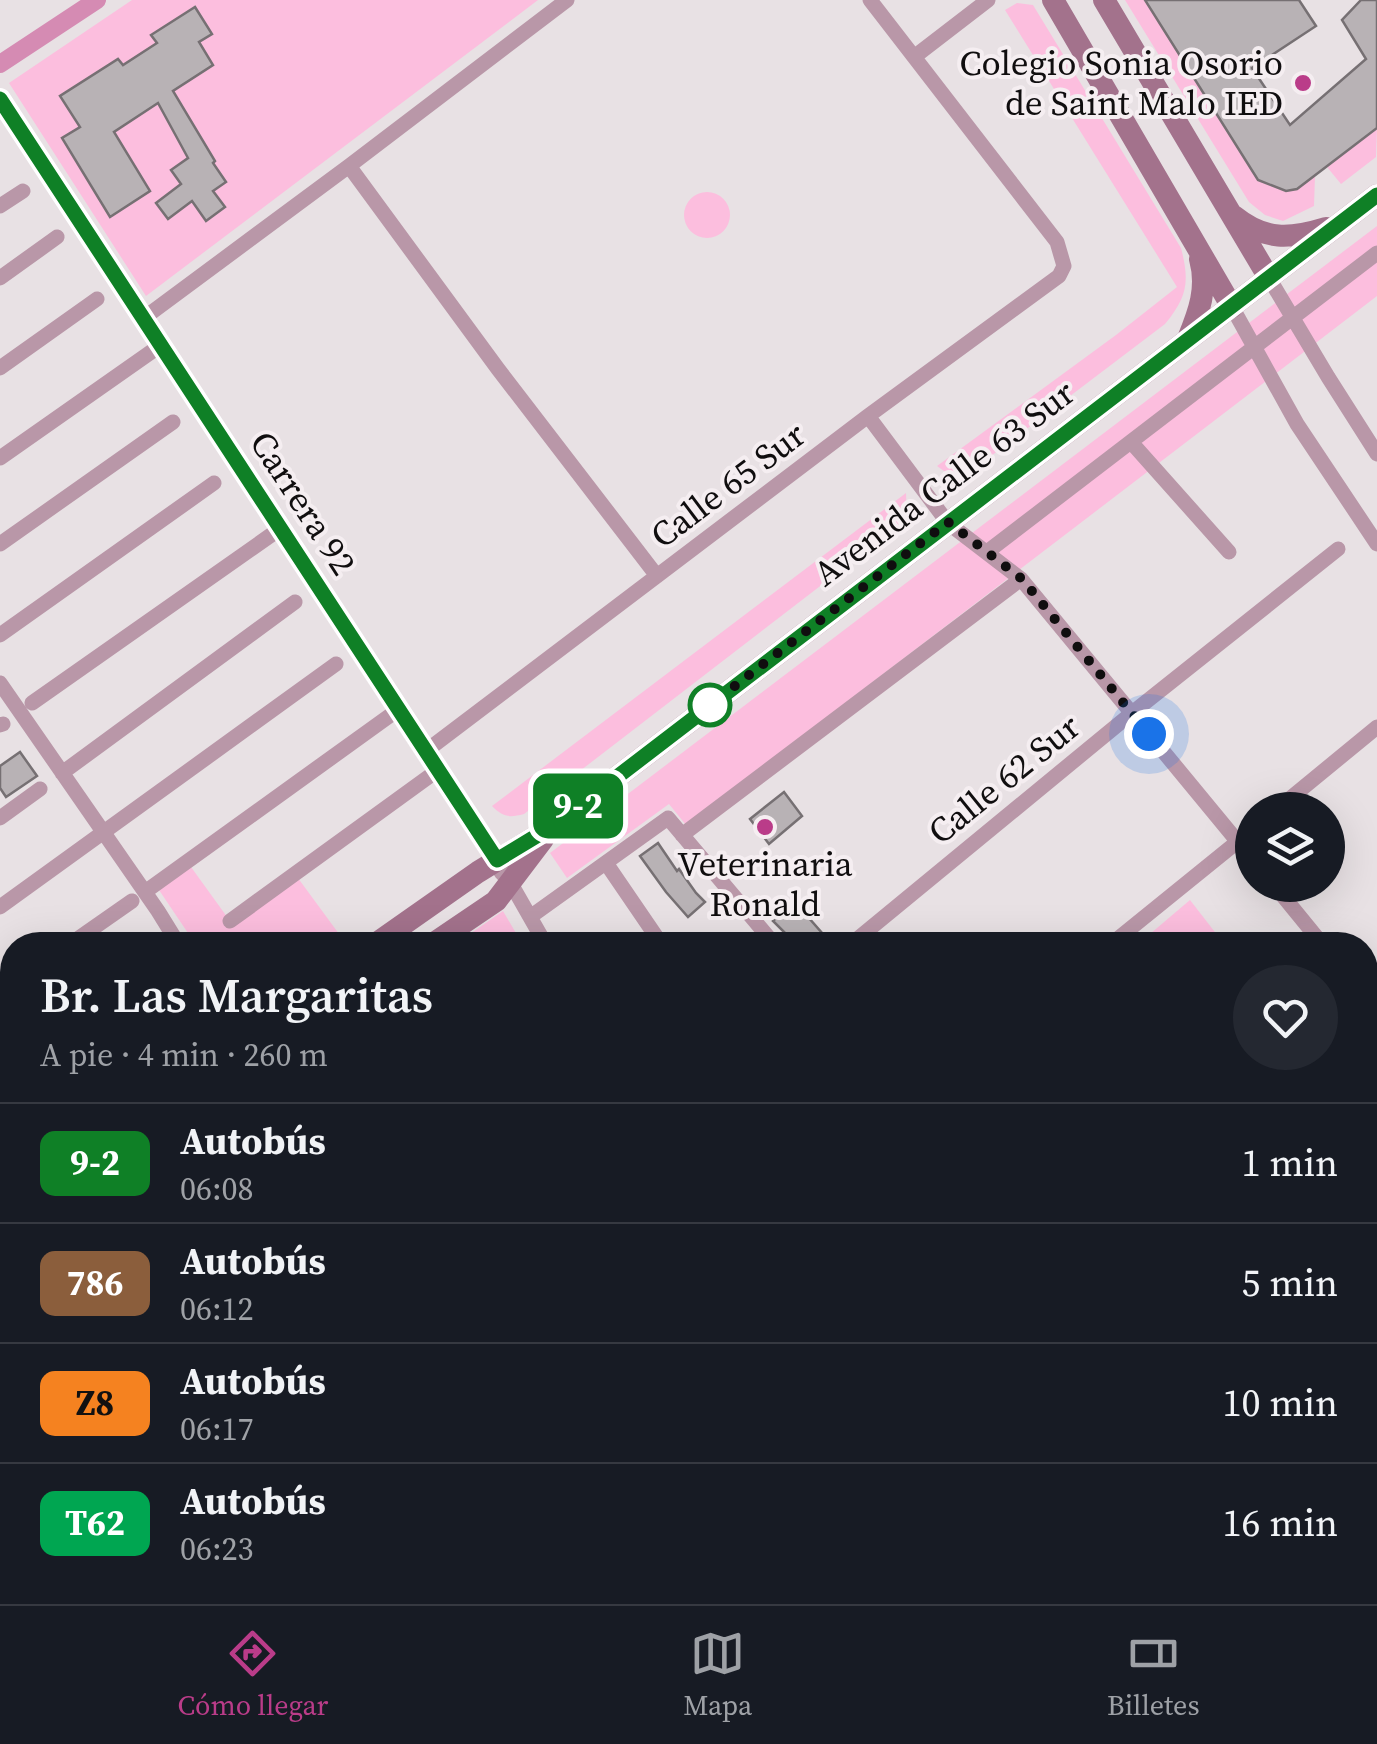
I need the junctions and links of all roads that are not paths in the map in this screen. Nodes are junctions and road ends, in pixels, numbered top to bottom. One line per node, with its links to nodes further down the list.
1 (567, 0): 8 (street)
2 (870, 0): 6 (street)
3 (988, 0): 6 (street)
4 (1053, 0): 15 (main road)
5 (1104, 0): 12 (main road)
6 (914, 57): 27 (street, Calle 65 Sur)
7 (0, 99): 21 (street, Carrera 92)
8 (349, 166): 21 (street); 40 (street)
9 (23, 191): 11 (street)
10 (1377, 195): 13 (main road, Avenida Calle 63 Sur)
11 (0, 206)
12 (1232, 214): 13 (main road); 18 (main road)
13 (1338, 224): 18 (main road, Avenida Calle 63 Sur)
14 (57, 237): 17 (street)
15 (1195, 241): 20 (main road); 23 (main road)
16 (1377, 253): 22 (street)
17 (0, 278)
18 (1269, 278): 20 (main road, Avenida Calle 63 Sur); 22 (street)
19 (97, 299): 26 (street)
20 (1232, 307): 23 (main road, Avenida Calle 63 Sur); 25 (street)
21 (144, 318): 24 (street, Carrera 92)
22 (1293, 318): 25 (street); 30 (street)
23 (1187, 342): 33 (main road, Avenida Calle 63 Sur)
24 (161, 345): 31 (street); 34 (street, Carrera 92)
25 (1254, 348): 29 (street); 36 (street)
26 (0, 368)
27 (868, 416): 33 (street); 40 (street, Calle 65 Sur)
28 (173, 422): 35 (street)
29 (1131, 442): 38 (street); 39 (street)
30 (1377, 454)
31 (0, 458)
32 (214, 483): 43 (street)
33 (948, 522): 38 (street); 56 (main road, Avenida Calle 63 Sur)
34 (280, 528): 46 (street); 47 (street, Carrera 92)
35 (0, 544)
36 (1377, 544)
37 (1338, 549): 48 (street, Calle 62 Sur)
38 (987, 552): 41 (street)
39 (1229, 552)
40 (657, 576): 50 (street, Calle 65 Sur)
41 (1022, 579): 48 (street); 58 (street)
42 (295, 602): 52 (street)
43 (0, 635)
44 (336, 664): 57 (street)
45 (0, 684): 52 (street)
46 (32, 702)
47 (399, 710): 50 (street, Carrera 92); 64 (street)
48 (1132, 713): 59 (street); 77 (street, Calle 62 Sur)
49 (1377, 727): 54 (street)
50 (426, 752): 51 (street, Carrera 92)
51 (438, 770): 61 (street, Carrera 92); 69 (street)
52 (62, 773): 57 (street)
53 (40, 789): 55 (street)
54 (1298, 792)
55 (0, 818)
56 (553, 826): 61 (main road, Avenida Calle 63 Sur); 63 (main road, Avenida Calle 63 Sur)
57 (104, 833): 67 (street); 71 (street)
58 (682, 834): 62 (street); 76 (street)
59 (1235, 838)
60 (1235, 844): 78 (street)
61 (497, 860): 63 (street, Carrera 92); 72 (main road, Avenida Calle 63 Sur)
62 (606, 863): 68 (street); 75 (street)
63 (510, 882): 68 (street, Carrera 92); 73 (main road, Avenida Calle 63 Sur)
64 (149, 888)
65 (132, 901): 70 (street)
66 (1288, 902): 79 (street)
67 (0, 907)
68 (530, 917): 74 (street, Carrera 92)
69 (230, 921)
70 (88, 932)
71 (170, 932)
72 (393, 932)
73 (450, 932)
74 (539, 932)
75 (653, 932)
76 (765, 932)
77 (866, 932)
78 (1126, 932)
79 (1312, 932)

